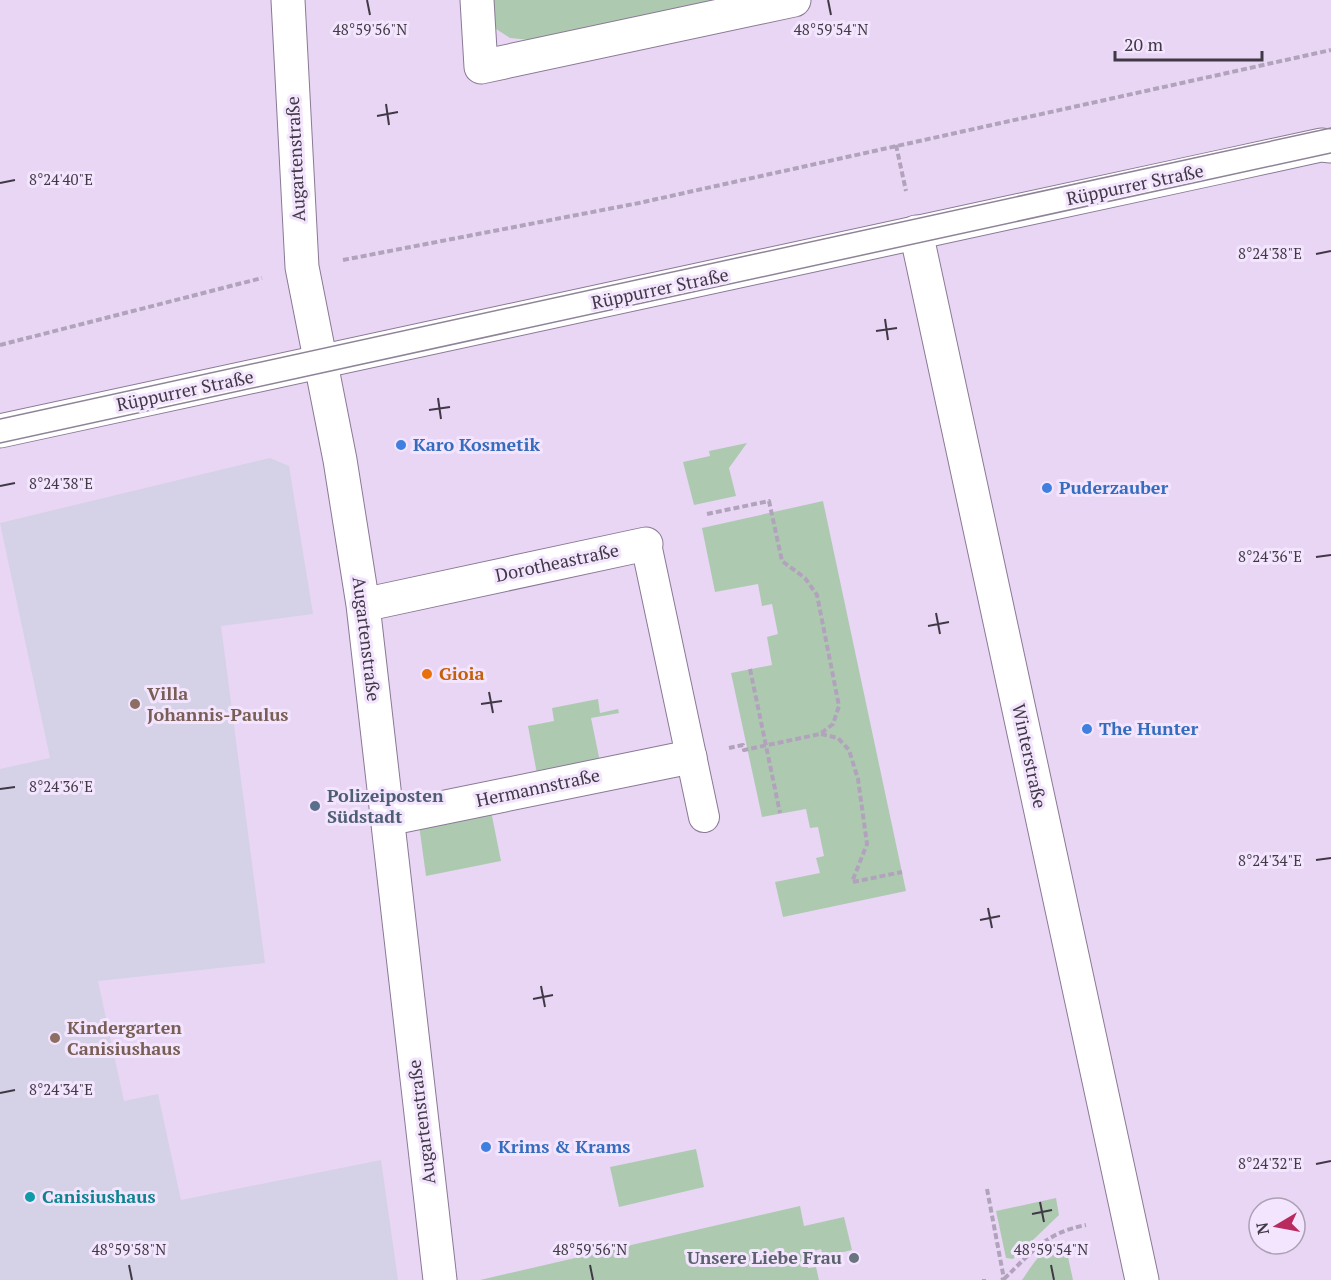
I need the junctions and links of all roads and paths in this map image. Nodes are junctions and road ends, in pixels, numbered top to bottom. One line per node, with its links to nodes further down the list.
1 (288, 0): 7 (street, Augartenstraße)
2 (477, 0): 3 (street)
3 (794, 0)
4 (1331, 50): 7 (path)
5 (1328, 143): 6 (street, Rüppurrer Straße)
6 (916, 232): 9 (street, Rüppurrer Straße); 24 (street, Winterstraße)
7 (302, 267): 8 (path); 9 (street, Augartenstraße)
8 (0, 345)
9 (321, 361): 10 (street, Rüppurrer Straße); 13 (street, Augartenstraße)
10 (0, 431)
11 (707, 514): 15 (path)
12 (646, 544): 13 (street, Dorotheastraße); 18 (lane)
13 (363, 605): 21 (street, Augartenstraße)
14 (750, 669): 17 (path)
15 (820, 734): 17 (path); 22 (path)
16 (743, 745): 17 (path)
17 (766, 746): 19 (path)
18 (690, 757): 20 (lane); 21 (street, Hermannstraße)
19 (780, 813)
20 (704, 818)
21 (387, 819): 25 (street, Augartenstraße)
22 (902, 872)
23 (987, 1189): 26 (path)
24 (1128, 1215): 26 (path); 27 (street, Winterstraße)
25 (440, 1280)
26 (1003, 1280)
27 (1142, 1280)

